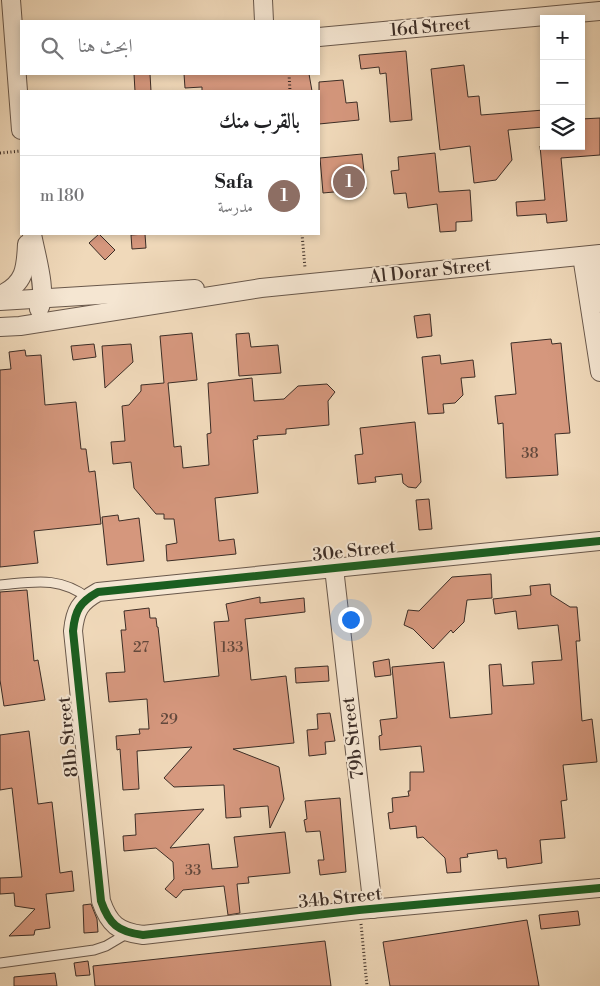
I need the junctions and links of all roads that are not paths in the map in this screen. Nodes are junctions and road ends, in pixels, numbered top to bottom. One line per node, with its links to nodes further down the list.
1 (11, 0): 7 (street)
2 (263, 0): 5 (street)
3 (564, 7): 4 (street, 16d Street); 6 (street, 16d Street)
4 (600, 11)
5 (264, 20)
6 (320, 37)
7 (19, 66): 8 (street)
8 (20, 98)
9 (27, 235): 13 (street)
10 (32, 235): 14 (street)
11 (593, 255): 12 (street, Al Dorar Street); 18 (street)
12 (261, 288): 14 (street, Al Dorar Street); 16 (street, Al Dorar Street)
13 (0, 295)
14 (44, 299): 15 (street, Al Dorar Street); 16 (street)
15 (0, 301)
16 (20, 326): 17 (street, Al Dorar Street)
17 (0, 327)
18 (599, 365)
19 (600, 541): 20 (street, 30e Street)
20 (334, 568): 22 (street, 30e Street); 24 (street, 79b Street)
21 (0, 585): 22 (lane)
22 (88, 598): 25 (street, 81b Street)
23 (600, 888): 24 (street, 34b Street)
24 (366, 909): 25 (street, 34b Street)
25 (128, 933): 26 (lane)
26 (0, 963)

